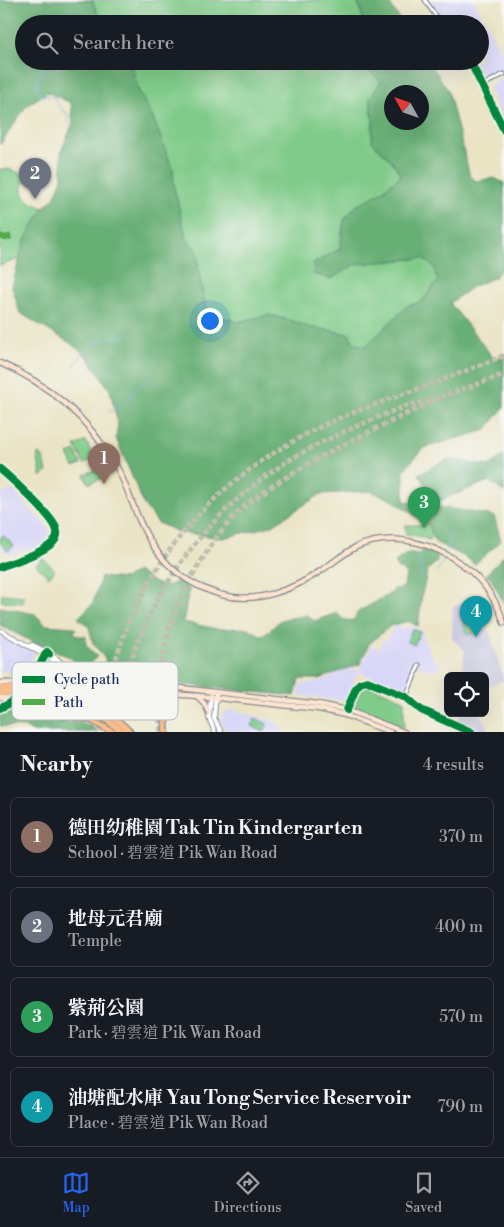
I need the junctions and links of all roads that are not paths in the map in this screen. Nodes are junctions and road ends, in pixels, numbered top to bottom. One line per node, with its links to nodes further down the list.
1 (425, 0): 2 (street)
2 (434, 15)
3 (475, 70): 5 (street)
4 (504, 74): 5 (street)
5 (483, 85): 6 (street)
6 (504, 130)
7 (0, 363): 10 (main road)
8 (0, 468): 9 (street)
9 (0, 567)
10 (504, 623)
11 (0, 630): 12 (street)
12 (47, 655): 13 (street, bridge); 14 (street)
13 (42, 662)
14 (60, 662)
15 (419, 665): 20 (street)
16 (178, 690): 18 (main road)
17 (178, 694): 19 (main road)
18 (213, 695): 19 (main road); 23 (main road); 24 (street); 32 (street)
19 (197, 696): 24 (main road)
20 (406, 697): 23 (street); 35 (street)
21 (12, 702): 22 (street, bridge)
22 (0, 708)
23 (346, 712): 33 (main road); 34 (main road)
24 (209, 713): 31 (street)
25 (91, 720): 28 (highway)
26 (106, 720): 29 (highway)
27 (115, 720): 30 (highway)
28 (112, 732)
29 (122, 732)
30 (130, 732)
31 (214, 732)
32 (220, 732)
33 (390, 732)
34 (404, 732)
35 (471, 732)

